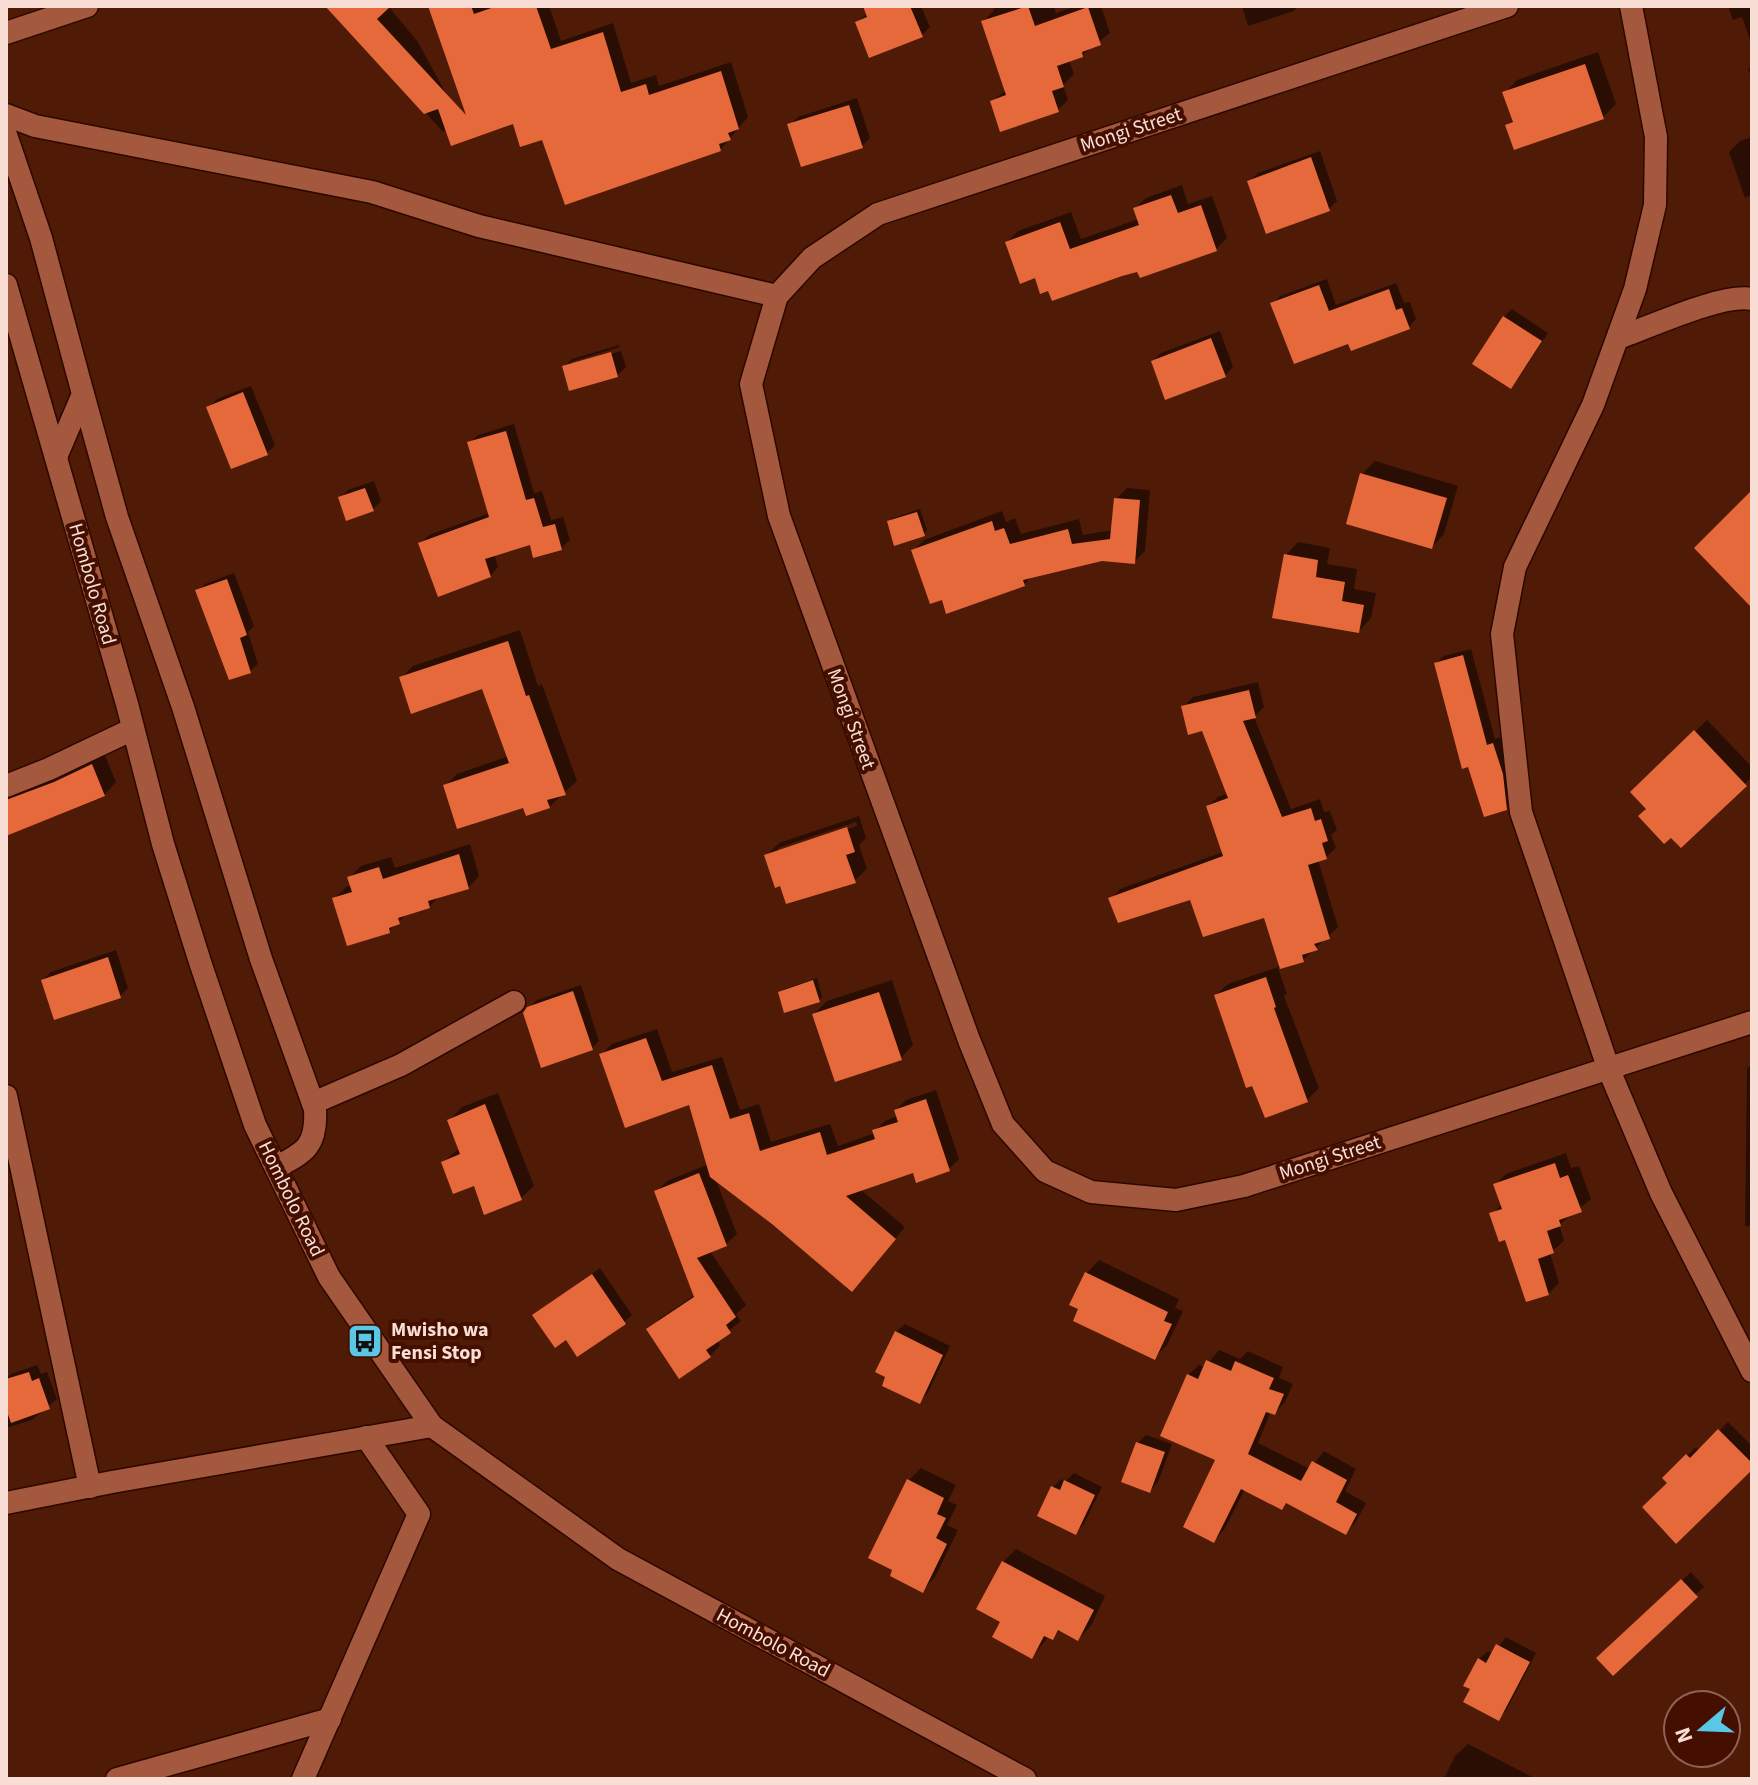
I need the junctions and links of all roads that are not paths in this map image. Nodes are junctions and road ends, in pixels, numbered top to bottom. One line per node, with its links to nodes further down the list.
1 (87, 6): 4 (street)
2 (1507, 6): 8 (street, Mongi Street)
3 (1631, 6): 10 (street)
4 (6, 33)
5 (6, 115): 8 (street)
6 (6, 135): 11 (street)
7 (6, 285): 12 (street, Hombolo Road)
8 (777, 296): 17 (street, Mongi Street)
9 (1752, 299): 10 (street)
10 (1618, 338): 17 (street)
11 (83, 394): 12 (street); 19 (street)
12 (56, 457): 13 (street, Hombolo Road)
13 (133, 729): 14 (street); 20 (street, Hombolo Road)
14 (6, 786)
15 (514, 1002): 19 (street)
16 (1752, 1022): 17 (street, Mongi Street)
17 (1609, 1070): 21 (street)
18 (6, 1096): 24 (street)
19 (313, 1103): 20 (street)
20 (276, 1167): 22 (street, Hombolo Road)
21 (1752, 1371)
22 (432, 1426): 23 (street); 29 (street, Hombolo Road)
23 (366, 1437): 24 (street); 26 (street)
24 (90, 1487): 25 (street)
25 (6, 1503)
26 (330, 1719): 27 (street); 28 (street)
27 (117, 1779)
28 (303, 1779)
29 (1025, 1779)

